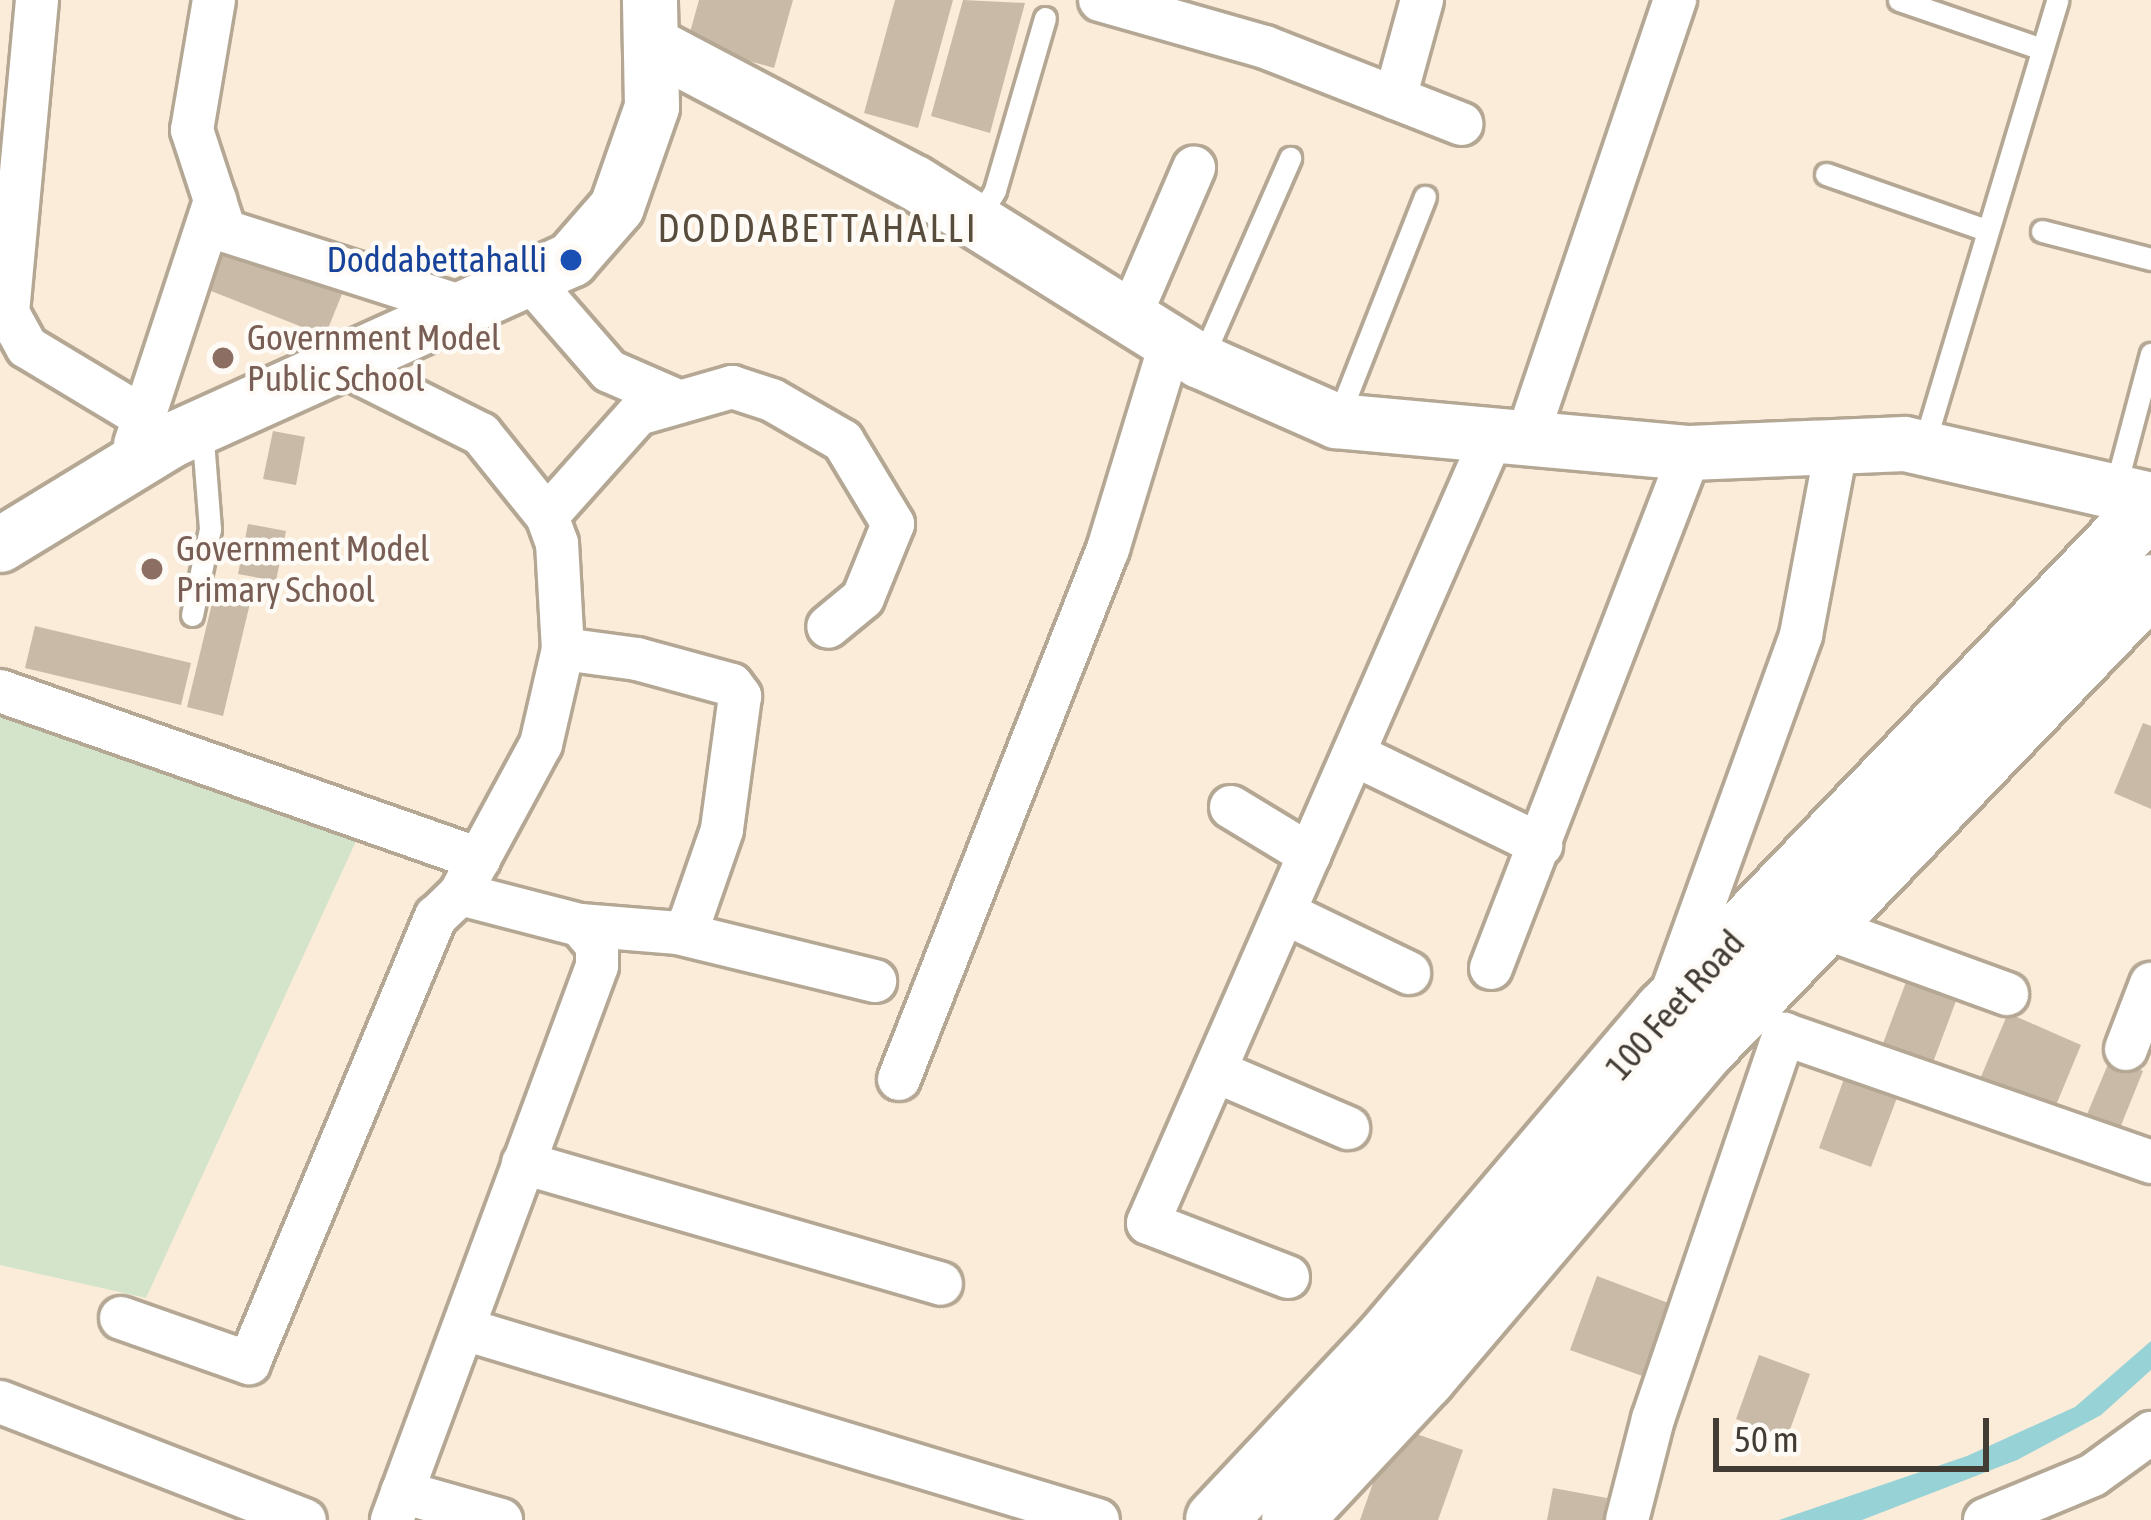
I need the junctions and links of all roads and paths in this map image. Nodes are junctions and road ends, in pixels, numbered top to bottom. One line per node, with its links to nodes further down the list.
1 (38, 0): 31 (street)
2 (214, 0): 17 (street)
3 (1100, 0): 11 (street)
4 (1422, 0): 11 (street)
5 (1675, 0): 30 (street)
6 (1899, 0): 10 (lane)
7 (2057, 0): 10 (lane)
8 (650, 14): 18 (street); 22 (street)
9 (1046, 18): 18 (lane)
10 (2042, 49): 19 (lane)
11 (1395, 98): 12 (street)
12 (1461, 124)
13 (1290, 158): 24 (lane)
14 (1194, 168): 24 (street)
15 (1826, 174): 19 (lane)
16 (1425, 197): 28 (lane)
17 (214, 200): 23 (street); 31 (street)
18 (976, 221): 24 (street)
19 (1986, 230): 32 (lane)
20 (2042, 231): 21 (lane)
21 (2151, 259)
22 (530, 280): 23 (street); 27 (street)
23 (469, 309): 26 (street)
24 (1166, 342): 28 (street); 60 (street)
25 (2151, 354): 35 (lane)
26 (343, 365): 29 (street); 36 (street)
27 (680, 402): 36 (street); 40 (street)
28 (1336, 422): 30 (street)
29 (202, 427): 31 (street); 39 (lane)
30 (1509, 438): 34 (street); 43 (street)
31 (136, 442): 37 (street)
32 (1923, 448): 33 (street); 35 (street)
33 (1836, 449): 34 (street); 35 (street); 57 (street)
34 (1690, 453): 45 (street)
35 (2135, 511): 57 (main road, 100 Feet Road)
36 (547, 516): 41 (street)
37 (0, 544)
38 (2151, 585): 50 (main road, 100 Feet Road)
39 (192, 615)
40 (828, 628)
41 (563, 649): 47 (street); 51 (street)
42 (0, 691): 47 (street)
43 (1355, 754): 45 (street); 46 (street)
44 (1231, 807): 46 (street)
45 (1541, 845): 52 (street)
46 (1310, 855): 48 (street)
47 (470, 876): 49 (street); 66 (street)
48 (1285, 913): 53 (street); 59 (street)
49 (580, 925): 51 (street); 63 (street)
50 (1823, 927): 56 (street); 75 (main road, 100 Feet Road)
51 (678, 933): 54 (street)
52 (1491, 968)
53 (1409, 973)
54 (874, 981)
55 (2151, 984): 58 (street)
56 (2007, 994)
57 (1665, 1010): 74 (main road, 100 Feet Road)
58 (2126, 1049)
59 (1215, 1071): 61 (street); 64 (street)
60 (899, 1079)
61 (1348, 1128)
62 (2151, 1162): 76 (street)
63 (523, 1163): 65 (street); 67 (street)
64 (1288, 1276)
65 (941, 1284)
66 (122, 1318)
67 (464, 1329): 70 (street); 73 (street)
68 (0, 1402): 71 (street)
69 (2151, 1433): 77 (street)
70 (396, 1506): 72 (street)
71 (304, 1520)
72 (501, 1520)
73 (1098, 1520)
74 (1216, 1520)
75 (1292, 1520)
76 (1627, 1520)
77 (1985, 1520)

